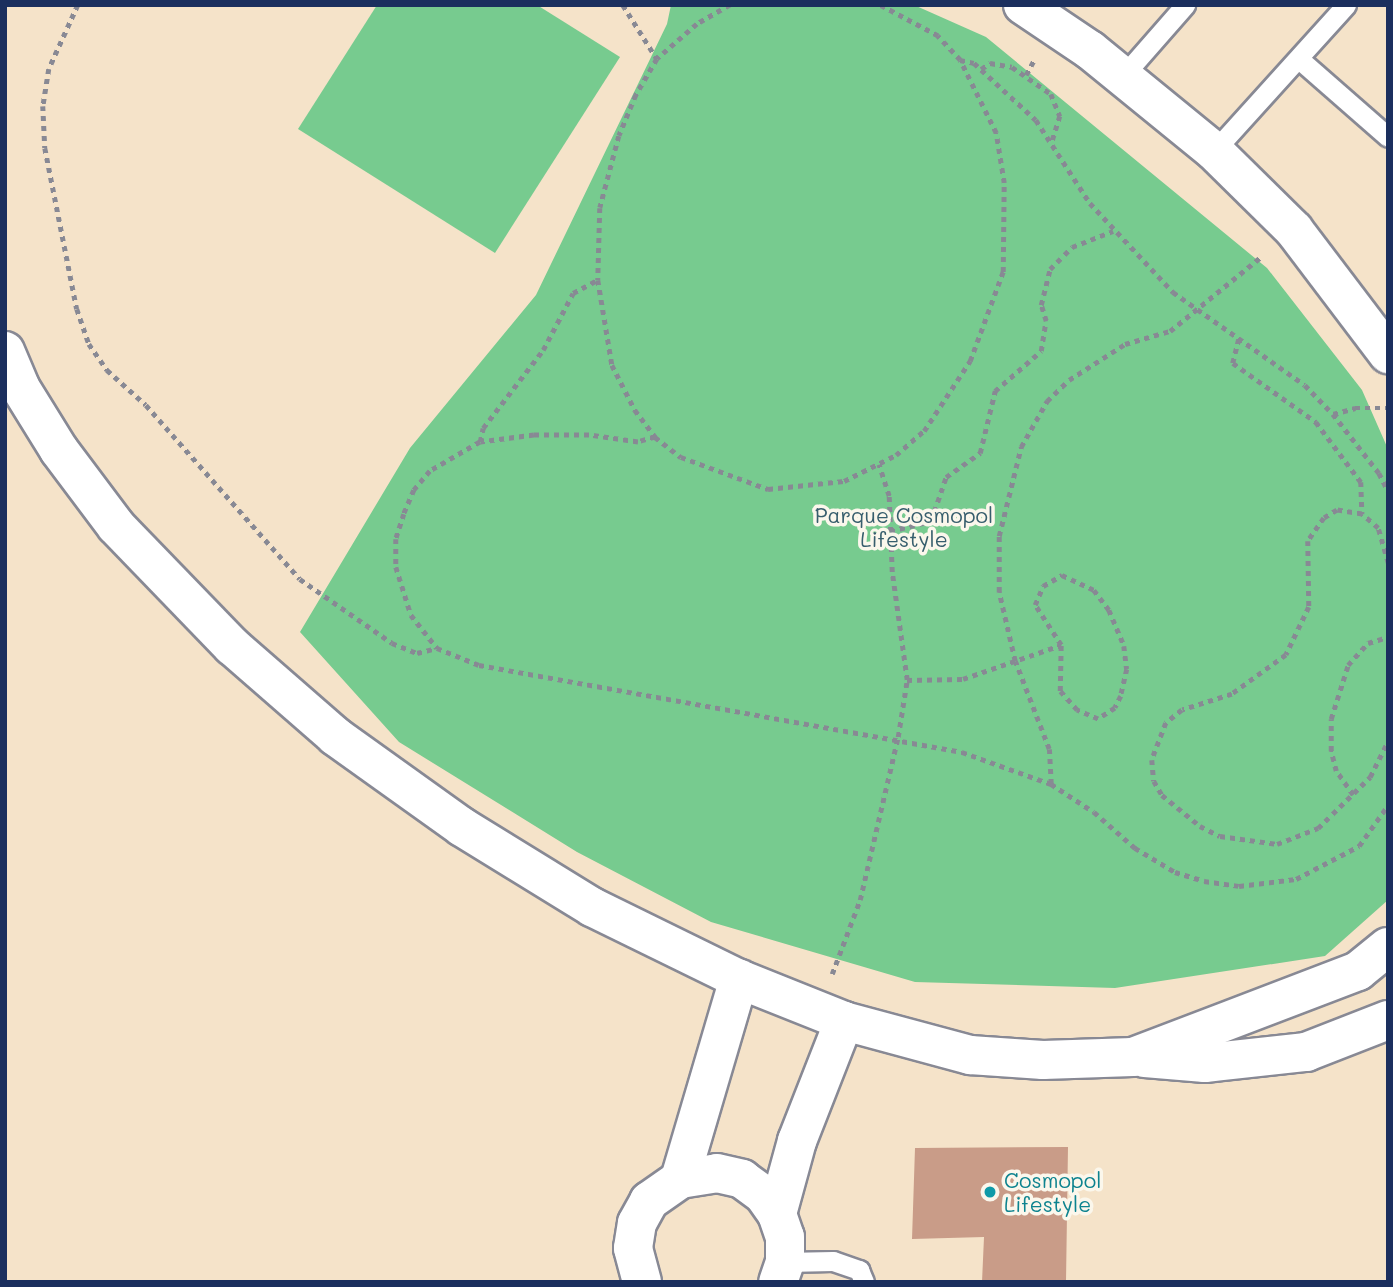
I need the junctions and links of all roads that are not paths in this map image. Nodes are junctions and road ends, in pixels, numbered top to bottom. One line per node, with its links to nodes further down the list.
1 (1023, 5): 5 (street)
2 (1185, 5): 5 (lane)
3 (1346, 5): 4 (lane)
4 (1299, 58): 6 (lane); 7 (lane)
5 (1122, 76): 7 (street)
6 (1388, 137)
7 (1214, 151): 8 (street)
8 (1376, 312): 10 (street)
9 (5, 351): 12 (street)
10 (1388, 354)
11 (1388, 947): 15 (street)
12 (739, 979): 13 (street); 16 (street)
13 (831, 1016): 15 (street); 17 (street)
14 (1388, 1020): 15 (street)
15 (1133, 1057)
16 (680, 1179): 17 (street); 19 (street)
17 (777, 1214): 18 (street)
18 (781, 1272): 20 (lane)
19 (642, 1282)
20 (864, 1282)

